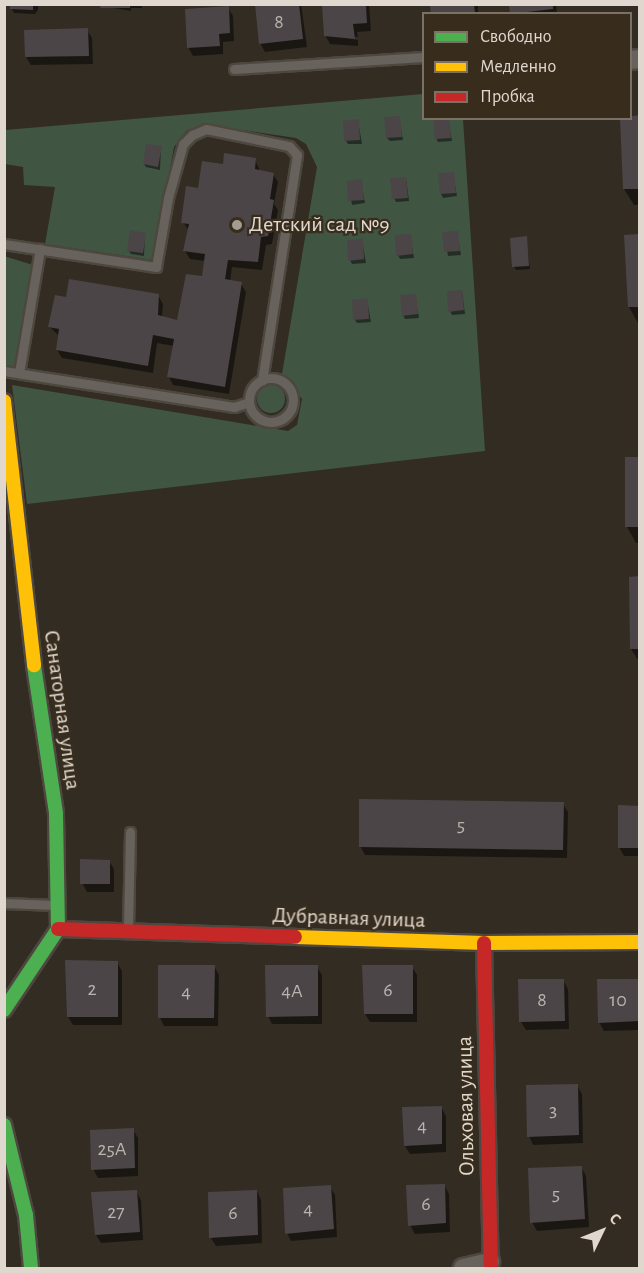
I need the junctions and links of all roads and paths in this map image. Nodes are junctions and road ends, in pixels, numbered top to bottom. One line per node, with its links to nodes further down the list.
1 (422, 57): 2 (lane)
2 (234, 69)
3 (4, 244): 4 (lane)
4 (40, 249): 6 (lane); 7 (lane)
5 (4, 371): 6 (lane)
6 (19, 374): 9 (lane)
7 (262, 380): 9 (lane); 9 (lane)
8 (4, 401): 12 (street, Санаторная улица)
9 (249, 402)
10 (130, 832): 14 (lane)
11 (4, 903): 12 (lane)
12 (58, 905): 13 (street, Санаторная улица)
13 (58, 929): 14 (street, Дубравная улица); 17 (street)
14 (128, 931): 16 (street, Дубравная улица)
15 (639, 942): 16 (street, Дубравная улица)
16 (484, 944): 19 (street, Ольховая улица)
17 (4, 1010)
18 (4, 1125): 20 (street)
19 (491, 1265): 21 (street)
20 (31, 1269)
21 (463, 1269)

